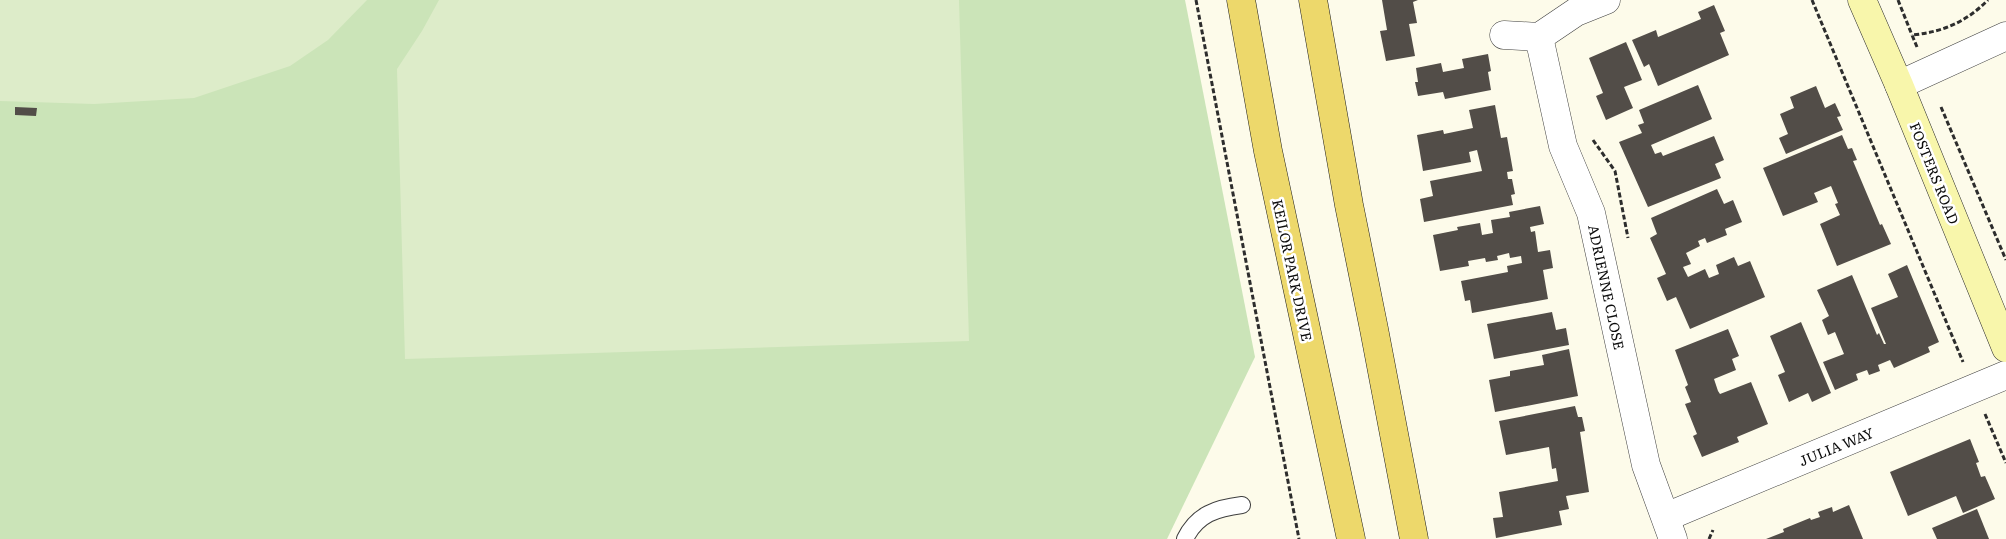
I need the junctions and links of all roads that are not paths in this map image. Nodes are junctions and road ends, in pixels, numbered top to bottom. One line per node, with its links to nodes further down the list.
1 (1241, 0): 14 (main road, KEILOR PARK DRIVE)
2 (1313, 0): 15 (main road)
3 (1606, 0): 7 (street)
4 (1862, 0): 8 (street, FOSTERS ROAD)
5 (1504, 35): 7 (street)
6 (2006, 36): 8 (street)
7 (1540, 37): 12 (street, ADRIENNE CLOSE)
8 (1899, 85): 9 (street, FOSTERS ROAD)
9 (2006, 348)
10 (2006, 375): 12 (street, JULIA WAY)
11 (1242, 505): 13 (lane)
12 (1670, 528)
13 (1185, 539)
14 (1352, 539)
15 (1414, 539)

